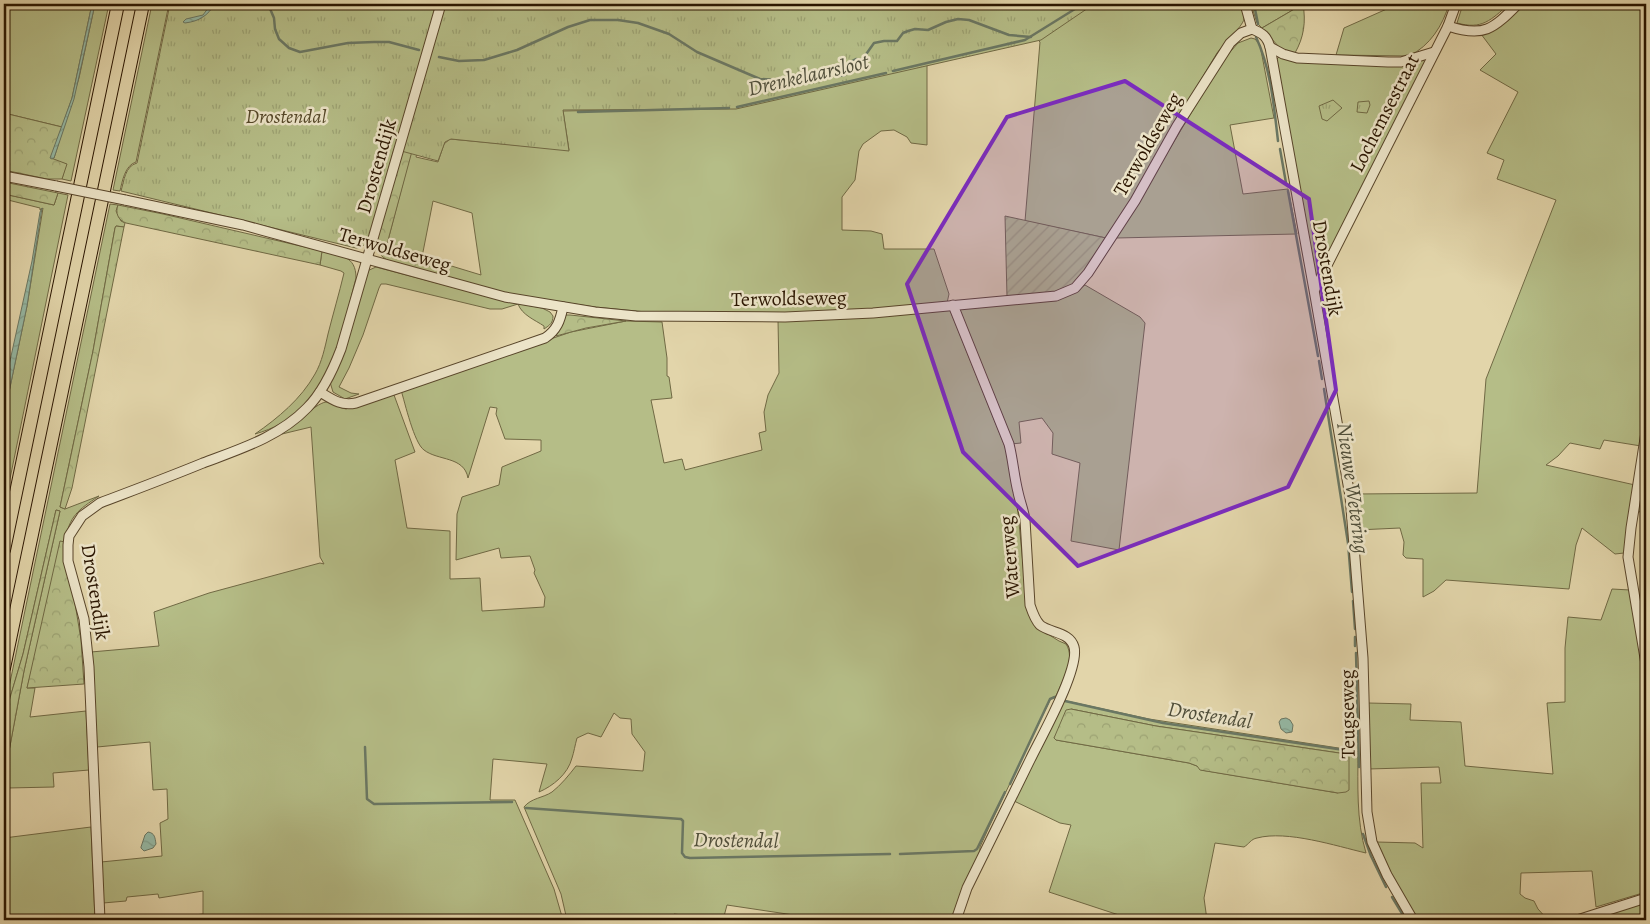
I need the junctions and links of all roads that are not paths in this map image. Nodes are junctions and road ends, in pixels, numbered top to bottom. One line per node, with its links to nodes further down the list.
1 (118, 4): 19 (highway)
2 (143, 4): 21 (highway)
3 (441, 4): 12 (street, Drostendijk)
4 (1245, 4): 8 (street)
5 (1456, 4): 7 (street, Lochemsestraat)
6 (1518, 4): 7 (street)
7 (1448, 26): 10 (street, Lochemsestraat)
8 (1255, 30): 9 (street); 14 (street, Terwoldseweg)
9 (1270, 47): 10 (street); 13 (street, Drostendijk)
10 (1434, 52): 13 (street, Lochemsestraat)
11 (4, 176): 12 (street, Terwoldseweg, bridge)
12 (368, 259): 15 (street, Terwoldseweg); 16 (street, Drostendijk)
13 (1314, 290): 18 (street, Drostendijk)
14 (953, 305): 15 (street, Terwoldseweg); 24 (street, Waterweg)
15 (563, 308): 16 (street)
16 (320, 392): 23 (street, Drostendijk)
17 (1646, 432): 20 (street)
18 (1350, 496): 25 (street, Teugseweg)
19 (4, 550)
20 (1646, 664)
21 (4, 668)
22 (1646, 898): 26 (street)
23 (100, 920)
24 (956, 920)
25 (1413, 920)
26 (1578, 920)

